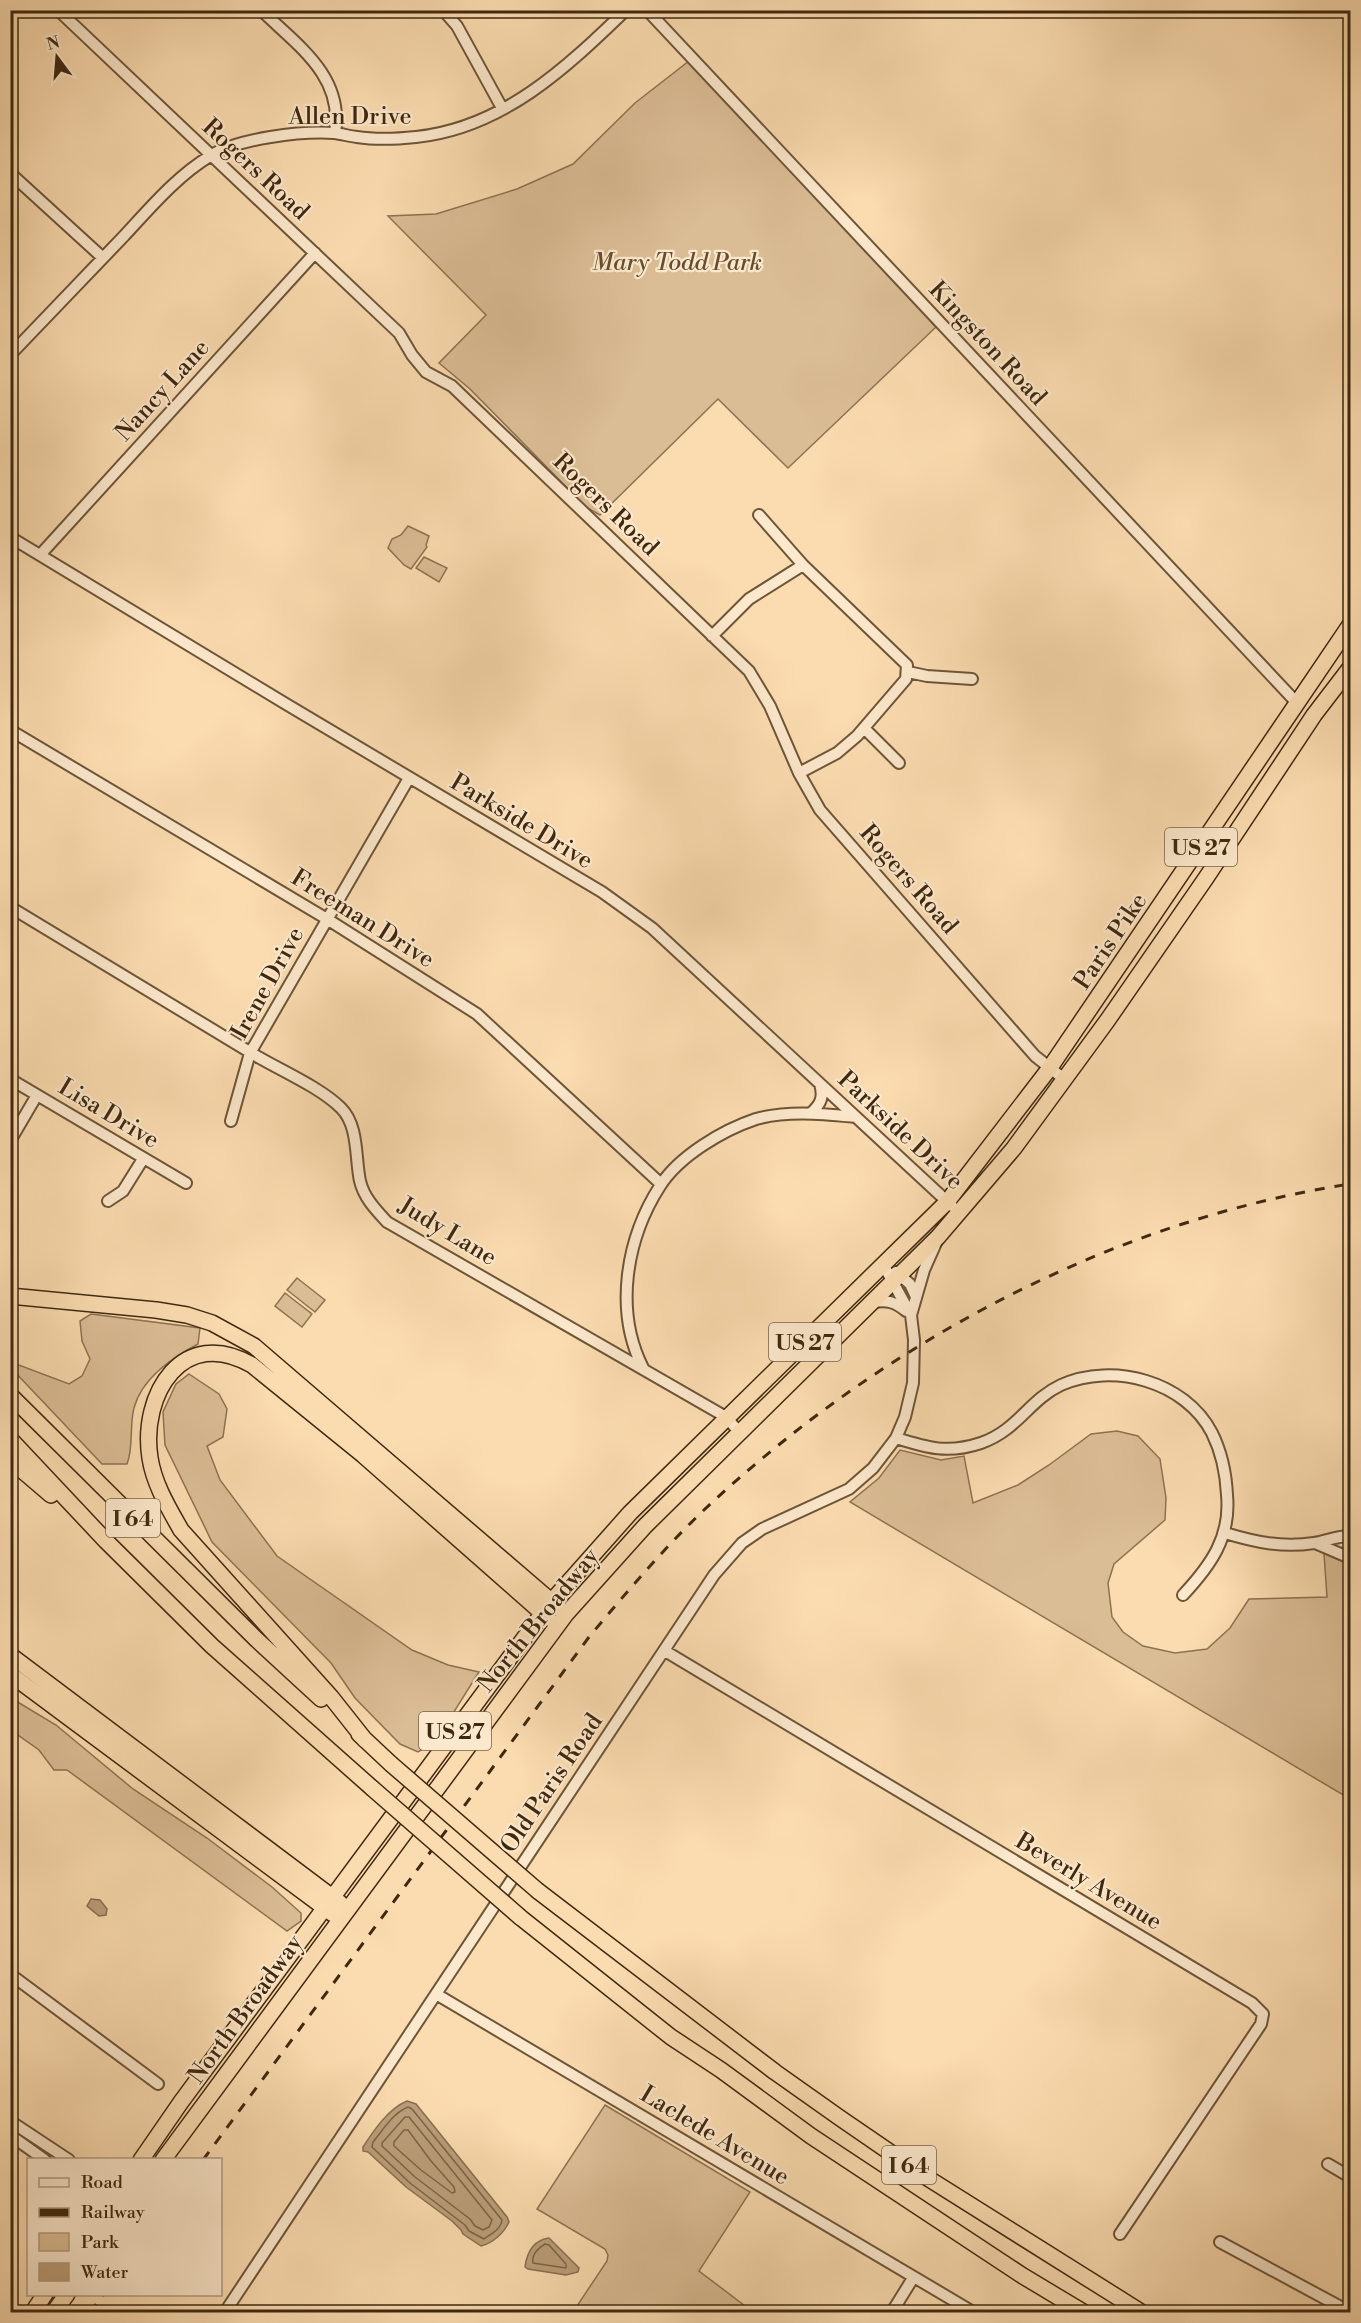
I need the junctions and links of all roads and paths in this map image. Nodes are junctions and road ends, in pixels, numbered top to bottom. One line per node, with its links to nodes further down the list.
1 (58, 10): 8 (street, Rogers Road)
2 (261, 10): 7 (street)
3 (443, 10): 6 (street)
4 (626, 10): 6 (street, Allen Drive)
5 (647, 10): 22 (street, Kingston Road)
6 (502, 108): 7 (street, Allen Drive)
7 (335, 133): 8 (street, Allen Drive)
8 (211, 155): 10 (street, Rogers Road); 11 (street, Allen Drive)
9 (10, 173): 11 (street)
10 (315, 253): 15 (street, Nancy Lane); 18 (street, Rogers Road)
11 (103, 258): 12 (street, Allen Drive)
12 (10, 355)
13 (759, 515): 16 (street)
14 (10, 537): 15 (street, Parkside Drive)
15 (40, 555): 28 (street, Parkside Drive)
16 (803, 565): 18 (street); 20 (street)
17 (1350, 625): 22 (highway, Paris Pike / US 27)
18 (712, 636): 27 (street, Rogers Road)
19 (1350, 668): 23 (highway, Paris Pike / US 27)
20 (908, 672): 21 (street); 24 (street)
21 (972, 679)
22 (1297, 703): 23 (highway); 32 (highway, Paris Pike / US 27)
23 (1314, 715): 34 (highway, Paris Pike / US 27)
24 (864, 728): 26 (street); 27 (street)
25 (10, 730): 30 (street, Freeman Drive)
26 (899, 763)
27 (799, 773): 32 (street, Rogers Road)
28 (409, 778): 30 (street, Irene Drive); 35 (street, Parkside Drive)
29 (10, 907): 31 (street, Judy Lane)
30 (327, 920): 31 (street, Irene Drive); 43 (street, Freeman Drive)
31 (250, 1053): 39 (street, Irene Drive); 54 (street, Judy Lane)
32 (1049, 1069): 34 (street, Rogers Road); 45 (highway, Paris Pike / US 27)
33 (10, 1079): 36 (street, Lisa Drive)
34 (1064, 1079): 46 (highway, Paris Pike / US 27)
35 (820, 1084): 37 (street); 38 (street, Parkside Drive)
36 (37, 1095): 40 (street); 41 (street, Lisa Drive)
37 (811, 1113): 38 (street); 43 (street)
38 (856, 1117): 45 (street, Parkside Drive)
39 (231, 1121)
40 (10, 1141)
41 (143, 1159): 42 (street, Lisa Drive); 44 (street)
42 (186, 1183)
43 (661, 1184): 54 (street)
44 (108, 1201)
45 (947, 1202): 46 (street, Parkside Drive); 48 (highway, Paris Pike / US 27)
46 (959, 1213): 47 (highway, North Broadway / US 27)
47 (938, 1238): 49 (highway, North Broadway / US 27); 51 (street, Old Paris Road)
48 (884, 1266): 49 (street); 56 (highway, North Broadway / US 27)
49 (896, 1279): 51 (street); 52 (highway, North Broadway / US 27); 53 (street, Old Paris Road)
50 (10, 1296): 67 (highway)
51 (916, 1297): 53 (street, Old Paris Road)
52 (874, 1302): 53 (street); 57 (highway, North Broadway / US 27)
53 (911, 1316): 58 (street, Old Paris Road)
54 (643, 1368): 56 (street, Judy Lane)
55 (10, 1395): 72 (highway, I 64)
56 (726, 1417): 57 (street, Judy Lane); 67 (highway, North Broadway / US 27)
57 (740, 1433): 68 (highway, North Broadway / US 27)
58 (896, 1438): 61 (street); 69 (street, Old Paris Road)
59 (10, 1439): 63 (highway, I 64)
60 (10, 1460): 63 (highway)
61 (1225, 1533): 64 (street); 66 (street)
62 (1350, 1536): 64 (street)
63 (106, 1541): 97 (highway, I 64, bridge)
64 (1315, 1543): 65 (street)
65 (1350, 1558)
66 (1183, 1595)
67 (546, 1607): 68 (highway); 72 (highway); 73 (highway, North Broadway / US 27)
68 (561, 1620): 74 (highway, North Broadway / US 27)
69 (665, 1651): 76 (street, Old Paris Road); 86 (street, Beverly Avenue)
70 (10, 1655): 73 (highway)
71 (10, 1674): 73 (highway)
72 (365, 1740): 98 (highway, I 64, bridge)
73 (328, 1903): 74 (highway); 82 (highway, North Broadway / US 27)
74 (343, 1913): 83 (highway, North Broadway / US 27)
75 (10, 1974): 77 (street)
76 (436, 1994): 88 (street, Laclede Avenue); 94 (street, Old Paris Road)
77 (158, 2084)
78 (10, 2121): 81 (street)
79 (10, 2135): 80 (street)
80 (42, 2158)
81 (66, 2158)
82 (142, 2158)
83 (164, 2158)
84 (1328, 2164): 85 (street)
85 (1350, 2177)
86 (1120, 2234)
87 (1220, 2242): 91 (street)
88 (913, 2278): 95 (street); 96 (street, Laclede Avenue)
89 (44, 2296): 92 (highway)
90 (66, 2296): 93 (highway)
91 (1350, 2312)
92 (33, 2313)
93 (54, 2313)
94 (225, 2313)
95 (892, 2313)
96 (973, 2313)
97 (1083, 2313)
98 (1141, 2313)

